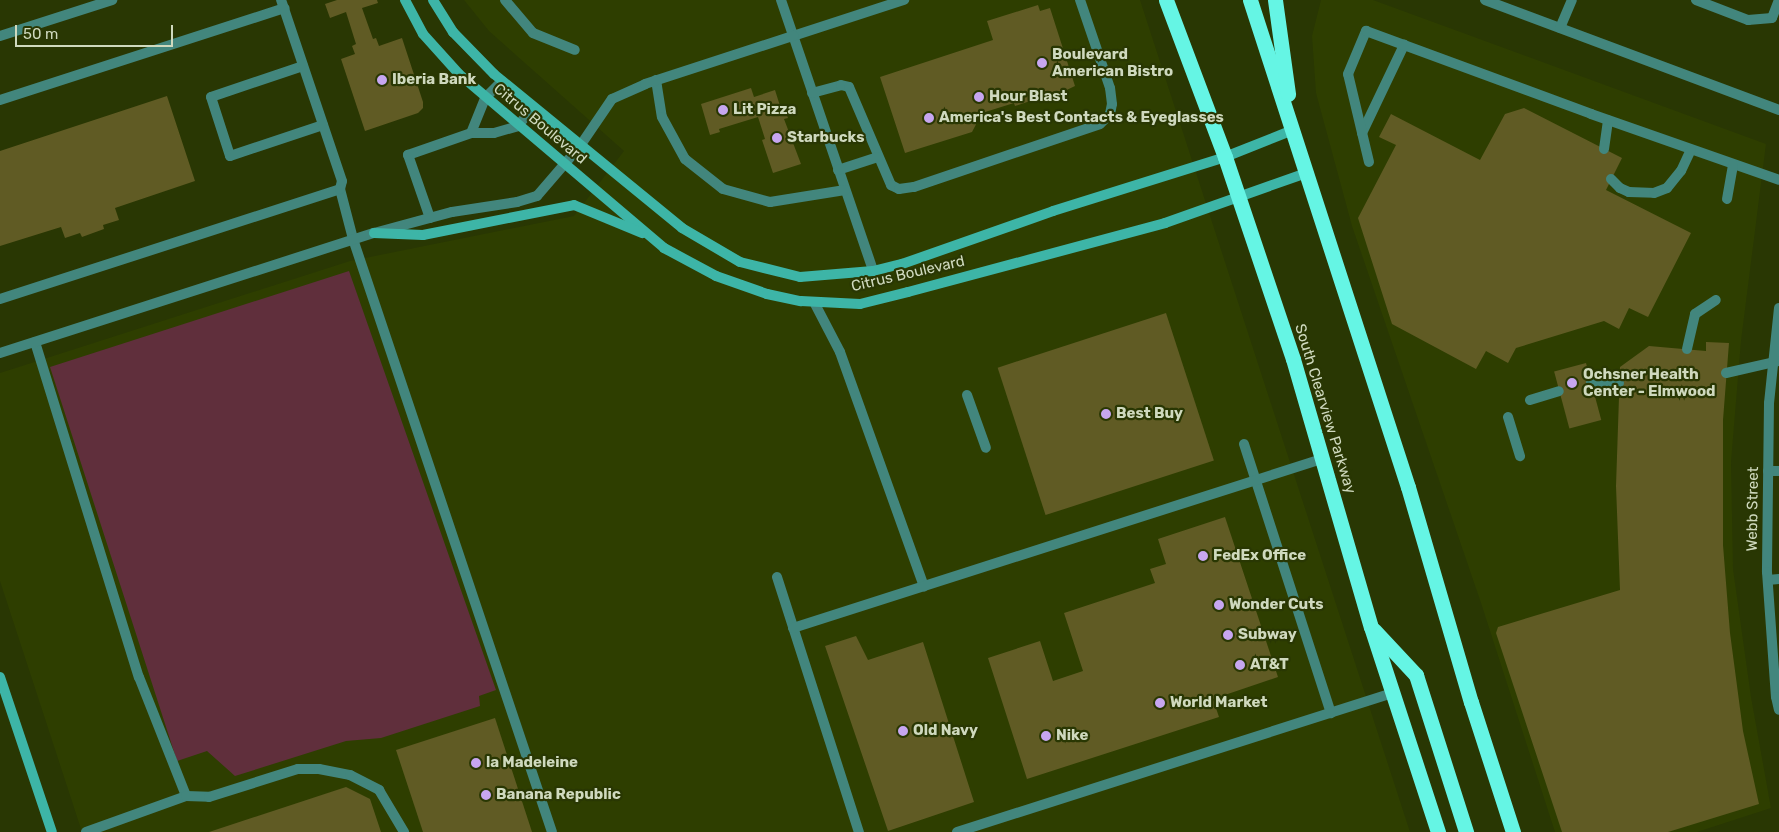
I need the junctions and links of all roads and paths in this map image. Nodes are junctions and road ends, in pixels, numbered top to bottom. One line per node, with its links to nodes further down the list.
1 (112, 0): 17 (street)
2 (405, 0): 25 (street, Citrus Boulevard)
3 (432, 0): 23 (street, Citrus Boulevard)
4 (505, 0): 20 (street)
5 (781, 0): 18 (street)
6 (904, 0): 18 (street)
7 (1080, 0): 38 (street)
8 (1166, 0): 39 (highway, South Clearview Parkway)
9 (1250, 0): 32 (highway)
10 (1276, 0): 32 (highway)
11 (1485, 0): 16 (street)
12 (1572, 0): 16 (street)
13 (1696, 0): 14 (street)
14 (1779, 0)
15 (282, 4): 21 (street); 26 (street)
16 (1560, 28): 28 (street)
17 (0, 36)
18 (793, 36): 22 (street); 24 (street)
19 (1404, 45): 29 (street); 34 (street); 34 (street)
20 (575, 50)
21 (303, 66): 30 (street); 30 (street)
22 (656, 80): 35 (street); 48 (street)
23 (502, 81): 25 (street); 27 (street, Citrus Boulevard)
24 (812, 93): 38 (street); 43 (street)
25 (485, 98): 31 (street, Citrus Boulevard); 33 (street)
26 (0, 100)
27 (533, 107): 31 (street); 35 (street, Citrus Boulevard)
28 (1779, 110)
29 (1608, 120): 36 (street); 37 (street)
30 (323, 125): 47 (street)
31 (518, 126): 33 (street); 41 (street, Citrus Boulevard)
32 (1293, 130): 39 (street, Citrus Boulevard); 44 (highway)
33 (471, 133): 51 (street)
34 (1362, 133): 40 (street)
35 (580, 146): 41 (street); 55 (street, Citrus Boulevard)
36 (1604, 149)
37 (1691, 150): 42 (street); 45 (street)
38 (878, 157): 43 (street)
39 (1226, 157): 49 (highway, South Clearview Parkway); 55 (street, Citrus Boulevard)
40 (1369, 162)
41 (566, 164): 51 (street); 53 (street, Citrus Boulevard)
42 (1733, 165): 46 (street); 50 (street)
43 (838, 170): 48 (street)
44 (1306, 173): 49 (street, Citrus Boulevard); 98 (highway)
45 (1611, 179)
46 (1779, 180)
47 (340, 189): 54 (street); 56 (street)
48 (845, 190): 55 (street)
49 (1238, 197): 58 (street, Citrus Boulevard); 74 (highway, South Clearview Parkway)
50 (1727, 199)
51 (430, 218): 52 (street)
52 (374, 233): 53 (street); 54 (street)
53 (652, 238): 58 (street, Citrus Boulevard)
54 (353, 239): 60 (street); 93 (street)
55 (873, 270)
56 (0, 299)
57 (1716, 300): 61 (street)
58 (814, 302): 81 (street)
59 (1779, 308): 63 (street, Webb Street)
60 (36, 342): 62 (street); 89 (street)
61 (1687, 349)
62 (0, 353)
63 (1776, 361): 64 (street); 75 (street, Webb Street)
64 (1726, 373)
65 (1591, 383): 66 (street)
66 (1619, 383)
67 (1559, 392): 69 (street)
68 (967, 395): 72 (street)
69 (1530, 400)
70 (1508, 416): 73 (street)
71 (1244, 444): 77 (street)
72 (986, 448)
73 (1520, 456)
74 (1322, 459): 77 (street); 82 (highway, South Clearview Parkway)
75 (1768, 470): 76 (street); 80 (street, Webb Street)
76 (1779, 471)
77 (1256, 480): 81 (street); 88 (street)
78 (776, 578): 83 (street)
79 (1779, 579): 80 (street)
80 (1768, 580): 86 (street, Webb Street)
81 (924, 586): 83 (street)
82 (1371, 627): 85 (highway, South Clearview Parkway); 97 (highway)
83 (793, 628): 94 (street)
84 (0, 677): 90 (street)
85 (1393, 694): 88 (street); 96 (highway, South Clearview Parkway)
86 (1778, 697): 87 (street, Webb Street)
87 (1779, 710)
88 (1331, 713): 95 (street)
89 (186, 796): 91 (street); 92 (street)
90 (52, 832)
91 (86, 832)
92 (404, 832)
93 (552, 832)
94 (859, 832)
95 (957, 832)
96 (1438, 832)
97 (1466, 832)
98 (1513, 832)

